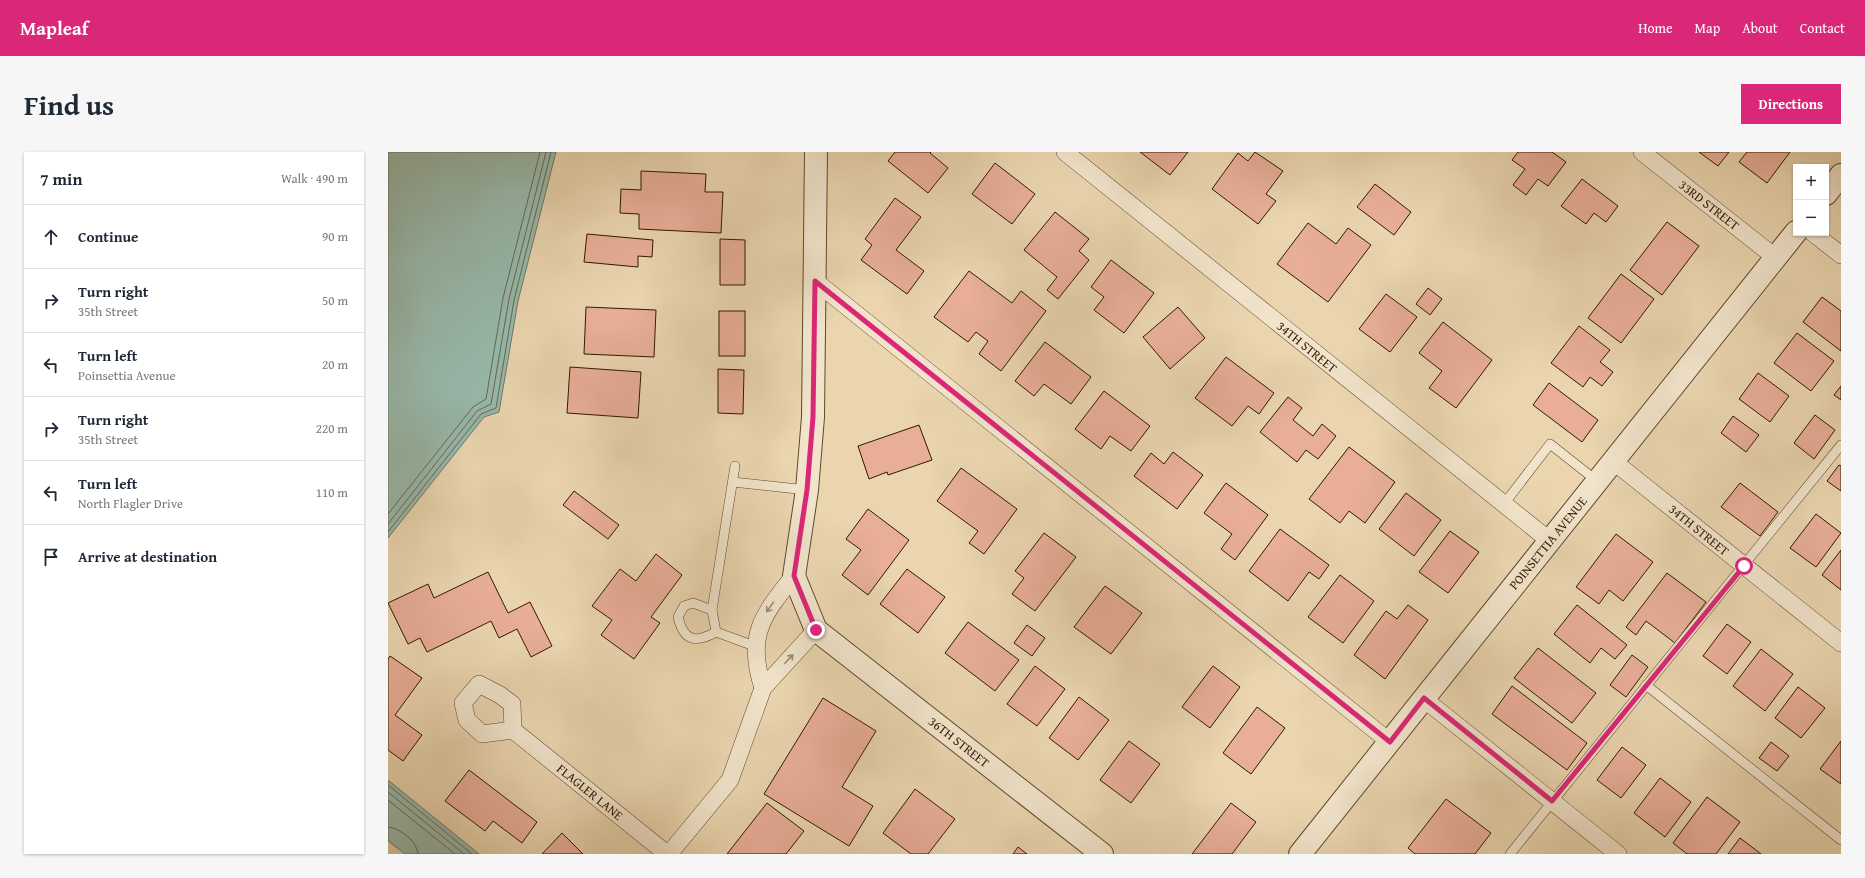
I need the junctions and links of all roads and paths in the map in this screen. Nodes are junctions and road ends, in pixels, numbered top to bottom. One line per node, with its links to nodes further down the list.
1 (816, 152): 10 (street)
2 (1065, 152): 17 (street, 34TH STREET)
3 (1642, 152): 9 (street, 33RD STREET)
4 (1841, 175): 5 (street)
5 (1829, 190)
6 (1793, 236): 9 (street, POINSETTIA AVENUE)
7 (1817, 236): 8 (street)
8 (1841, 256)
9 (1776, 258): 12 (street, POINSETTIA AVENUE)
10 (815, 281): 16 (street); 30 (street)
11 (1840, 449): 19 (lane)
12 (1613, 461): 14 (street, POINSETTIA AVENUE); 19 (street, 34TH STREET)
13 (735, 466): 15 (lane)
14 (1597, 481): 17 (lane); 18 (street, POINSETTIA AVENUE)
15 (732, 482): 16 (lane); 21 (lane)
16 (807, 490): 20 (street)
17 (1504, 504): 18 (street, 34TH STREET)
18 (1550, 541): 28 (street, POINSETTIA AVENUE)
19 (1744, 566): 24 (street, 34TH STREET); 26 (lane)
20 (794, 576): 22 (street); 25 (street, one-way to 25)
21 (712, 610): 23 (lane); 23 (lane)
22 (816, 630): 27 (street, one-way to 22); 34 (street, 36TH STREET)
23 (716, 632): 25 (lane)
24 (1841, 643)
25 (757, 647): 27 (street)
26 (1646, 685): 31 (lane); 32 (lane)
27 (763, 688): 33 (street)
28 (1424, 698): 30 (street, POINSETTIA AVENUE); 31 (street)
29 (513, 730): 33 (street, FLAGLER LANE)
30 (1390, 742): 35 (street, POINSETTIA AVENUE)
31 (1552, 801): 36 (lane); 37 (street)
32 (1841, 840)
33 (668, 854)
34 (1102, 854)
35 (1300, 854)
36 (1510, 854)
37 (1618, 854)

